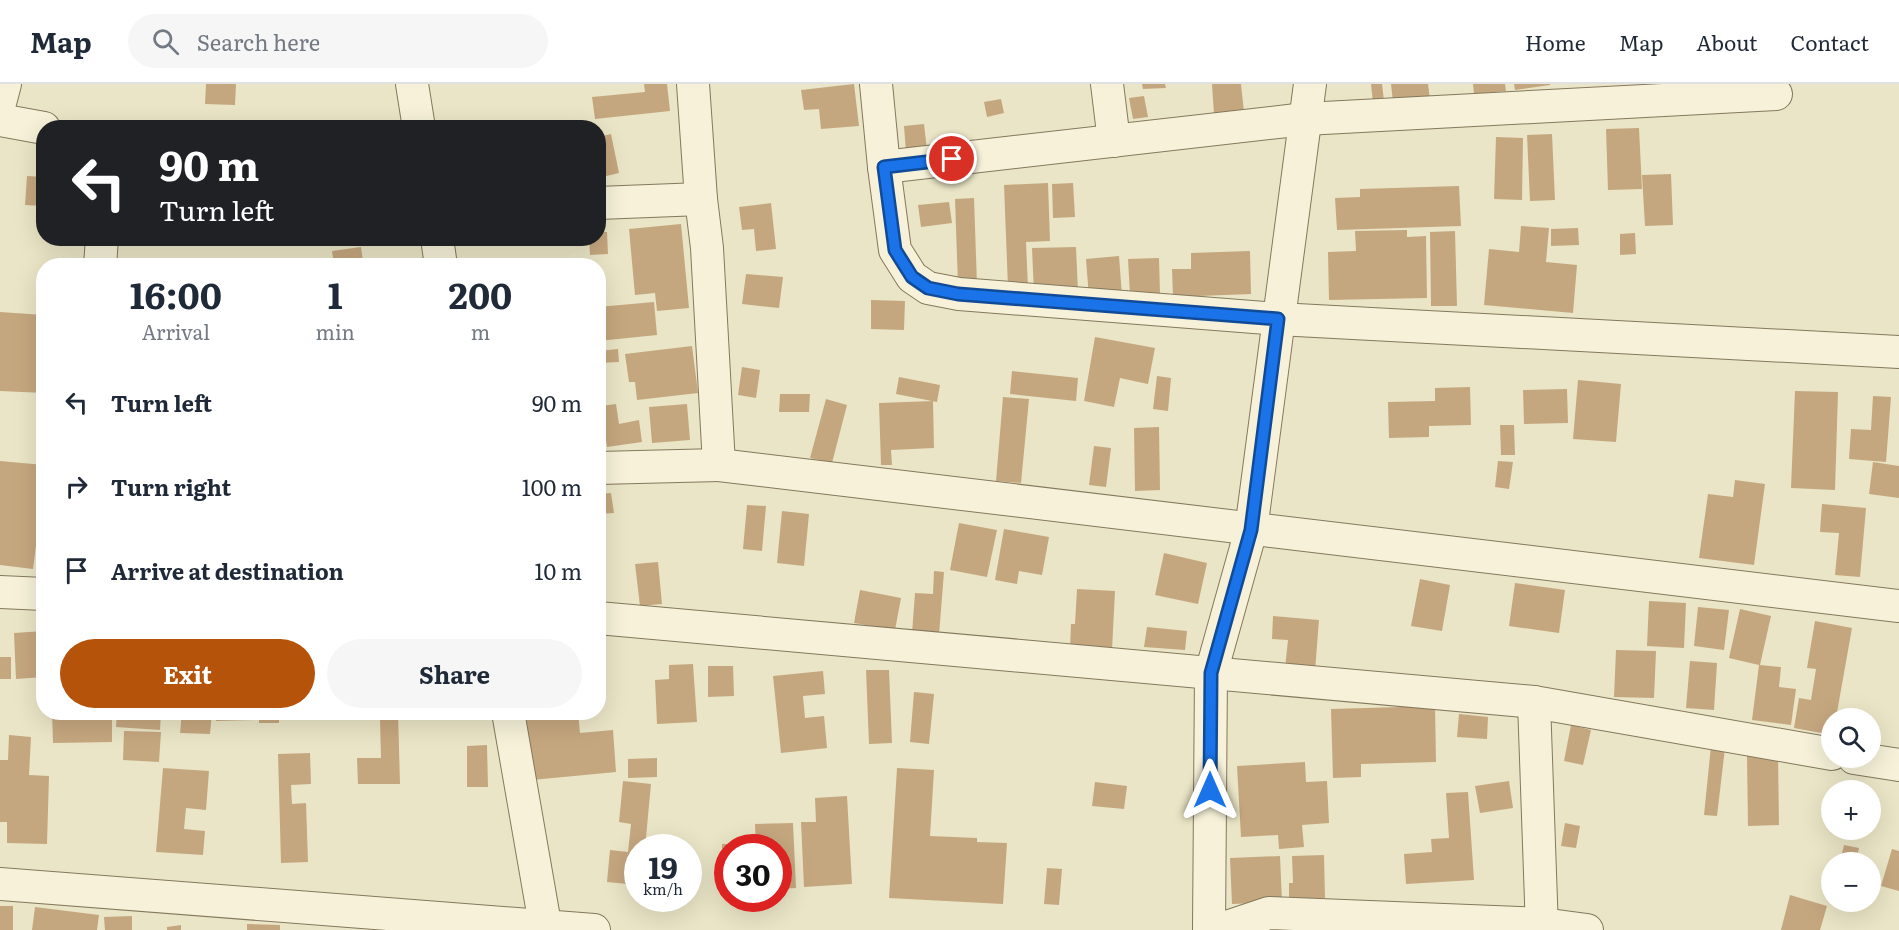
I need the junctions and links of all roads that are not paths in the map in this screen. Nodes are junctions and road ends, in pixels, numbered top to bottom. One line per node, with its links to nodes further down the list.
1 (5, 84): 8 (street)
2 (412, 84): 11 (street)
3 (693, 84): 15 (street)
4 (876, 84): 14 (street)
5 (1107, 84): 13 (street)
6 (1310, 84): 9 (street)
7 (1776, 94): 9 (street)
8 (0, 103)
9 (1305, 119): 13 (street); 17 (street)
10 (0, 120): 12 (street)
11 (418, 120)
12 (36, 127)
13 (1114, 141): 14 (street)
14 (884, 167): 17 (street)
15 (701, 199): 16 (street); 19 (street)
16 (606, 203)
17 (1278, 319): 18 (street); 21 (street)
18 (1899, 351)
19 (719, 465): 20 (street); 21 (street)
20 (606, 468)
21 (1251, 530): 24 (street); 26 (street)
22 (0, 592): 23 (street)
23 (36, 594)
24 (1899, 606)
25 (606, 619): 26 (street)
26 (1211, 673): 27 (street); 36 (street)
27 (1534, 702): 29 (street); 33 (street)
28 (509, 720): 34 (street)
29 (1821, 752)
30 (1881, 762): 31 (street)
31 (1899, 765)
32 (0, 884): 34 (street)
33 (1542, 927): 37 (street); 38 (street)
34 (546, 929): 35 (street)
35 (594, 930)
36 (1209, 930)
37 (1218, 930)
38 (1587, 930)

